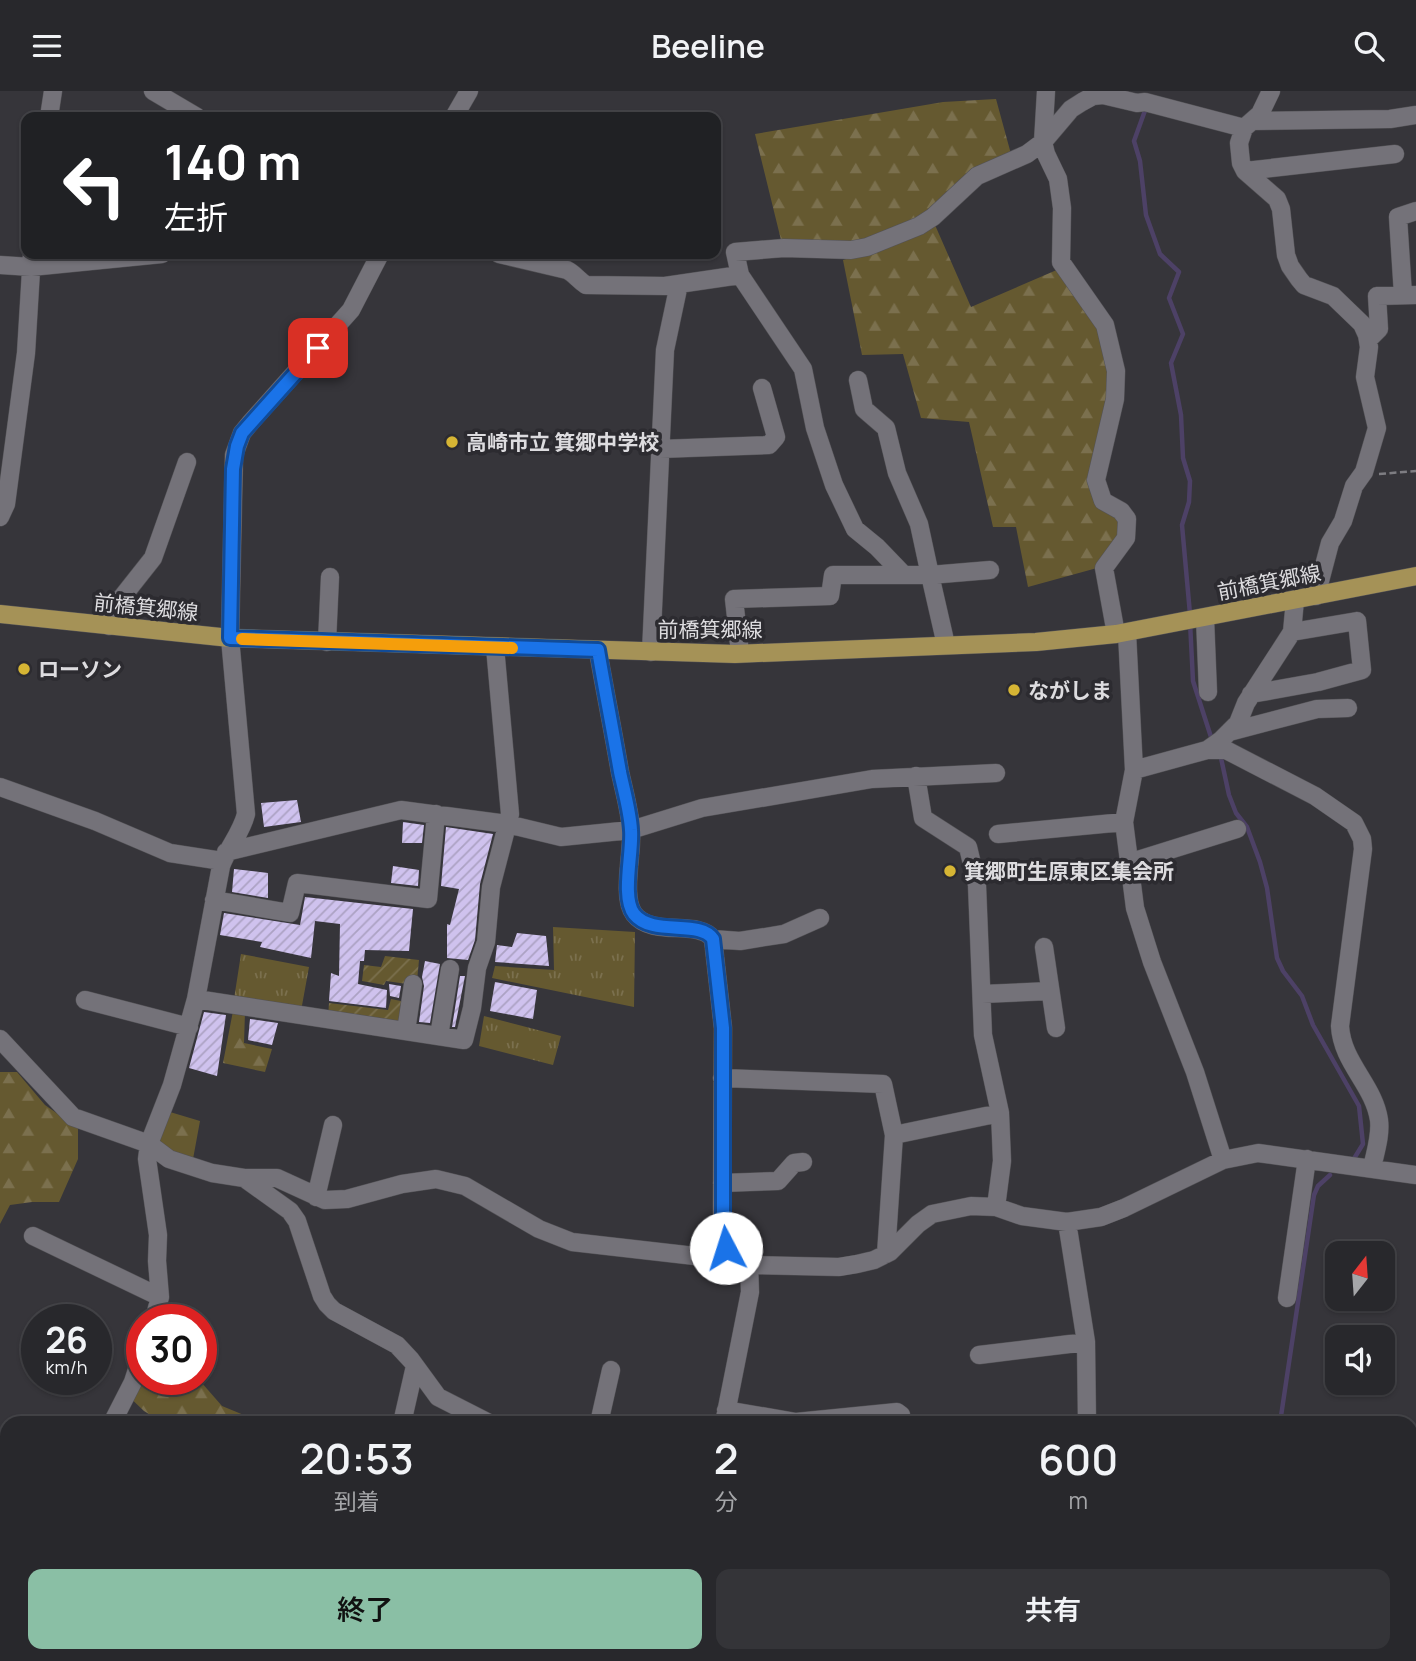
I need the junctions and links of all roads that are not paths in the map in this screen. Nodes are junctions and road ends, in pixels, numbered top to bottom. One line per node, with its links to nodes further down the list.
1 (53, 91): 6 (street)
2 (153, 91): 7 (street)
3 (469, 91): 8 (street)
4 (1046, 91): 11 (street)
5 (1271, 91): 10 (street)
6 (50, 112)
7 (189, 112)
8 (457, 112)
9 (1416, 115): 10 (street)
10 (1248, 125): 11 (street); 13 (street)
11 (1043, 142): 20 (street); 40 (street)
12 (1395, 154): 13 (street)
13 (1245, 171): 23 (street)
14 (1416, 211): 22 (street)
15 (54, 259): 18 (street)
16 (377, 259): 41 (street)
17 (520, 259): 21 (street)
18 (32, 260): 19 (street); 28 (street)
19 (0, 265)
20 (740, 275): 21 (street); 30 (street)
21 (679, 284): 26 (street)
22 (1410, 295): 23 (street)
23 (1368, 340): 34 (street)
24 (858, 380): 31 (street)
25 (762, 388): 26 (street)
26 (660, 449): 46 (street)
27 (187, 462): 38 (street)
28 (0, 517)
29 (990, 569): 31 (street)
30 (904, 575): 31 (street); 47 (street)
31 (930, 575): 43 (street)
32 (1416, 576): 34 (main road, 前橋箕郷線)
33 (330, 577): 42 (street)
34 (1317, 596): 35 (main road, 前橋箕郷線)
35 (1295, 600): 37 (main road, 前橋箕郷線); 39 (street)
36 (0, 614): 38 (main road, 前橋箕郷線)
37 (1197, 620): 40 (main road, 前橋箕郷線); 48 (street)
38 (109, 626): 41 (main road, 前橋箕郷線)
39 (1292, 632): 49 (street); 49 (street)
40 (1121, 633): 43 (main road, 前橋箕郷線); 53 (street)
41 (230, 638): 42 (main road, 前橋箕郷線); 63 (street)
42 (327, 642): 44 (main road, 前橋箕郷線)
43 (946, 645): 47 (main road, 前橋箕郷線)
44 (495, 647): 45 (main road, 前橋箕郷線); 59 (street)
45 (598, 650): 46 (main road, 前橋箕郷線); 61 (street)
46 (651, 652): 47 (main road, 前橋箕郷線)
47 (740, 653)
48 (1208, 692)
49 (1251, 694): 51 (street)
50 (1348, 708): 51 (street)
51 (1229, 732): 52 (street)
52 (1208, 750): 53 (street); 88 (street)
53 (1134, 769): 58 (street)
54 (996, 773): 55 (street)
55 (916, 776): 61 (street); 72 (street)
56 (0, 787): 63 (street)
57 (436, 814): 59 (street); 63 (street); 65 (street)
58 (1124, 823): 62 (street); 64 (street)
59 (507, 824): 61 (street); 78 (street)
60 (1237, 829): 64 (street)
61 (631, 830): 67 (street)
62 (998, 834)
63 (224, 857): 65 (street)
64 (1128, 863): 86 (street)
65 (214, 900): 73 (street)
66 (820, 918): 67 (street)
67 (713, 939): 80 (street)
68 (1044, 947): 71 (street)
69 (450, 969): 78 (street)
70 (413, 984): 77 (street)
71 (1051, 991): 72 (street); 76 (street)
72 (982, 994): 81 (street)
73 (196, 999): 75 (street); 77 (street)
74 (85, 1000): 75 (street)
75 (189, 1027): 84 (street)
76 (1056, 1028)
77 (406, 1031): 78 (street)
78 (439, 1036)
79 (0, 1039): 84 (street)
80 (722, 1078): 83 (street); 91 (street)
81 (1000, 1113): 83 (street); 93 (street)
82 (333, 1125): 92 (street)
83 (894, 1135): 96 (street)
84 (149, 1143): 90 (street); 99 (street)
85 (1307, 1159): 86 (street); 88 (street); 100 (street)
86 (1223, 1160): 94 (street)
87 (803, 1162): 91 (street)
88 (1372, 1168): 89 (street)
89 (1416, 1175)
90 (244, 1178): 92 (street); 104 (street)
91 (722, 1183): 97 (street)
92 (316, 1197): 97 (street)
93 (996, 1207): 94 (street); 96 (street)
94 (1067, 1222): 102 (street)
95 (33, 1237): 99 (street)
96 (886, 1254): 98 (street)
97 (730, 1260): 98 (street)
98 (749, 1265): 111 (street)
99 (160, 1297): 101 (street)
100 (1287, 1297)
101 (158, 1304)
102 (1086, 1342): 103 (street); 114 (street)
103 (979, 1355)
104 (415, 1366): 108 (street); 109 (street)
105 (611, 1370): 110 (street)
106 (126, 1395): 107 (street)
107 (116, 1416)
108 (404, 1416)
109 (467, 1416)
110 (601, 1416)
111 (725, 1416)
112 (857, 1416): 113 (street)
113 (901, 1416)
114 (1087, 1416)

